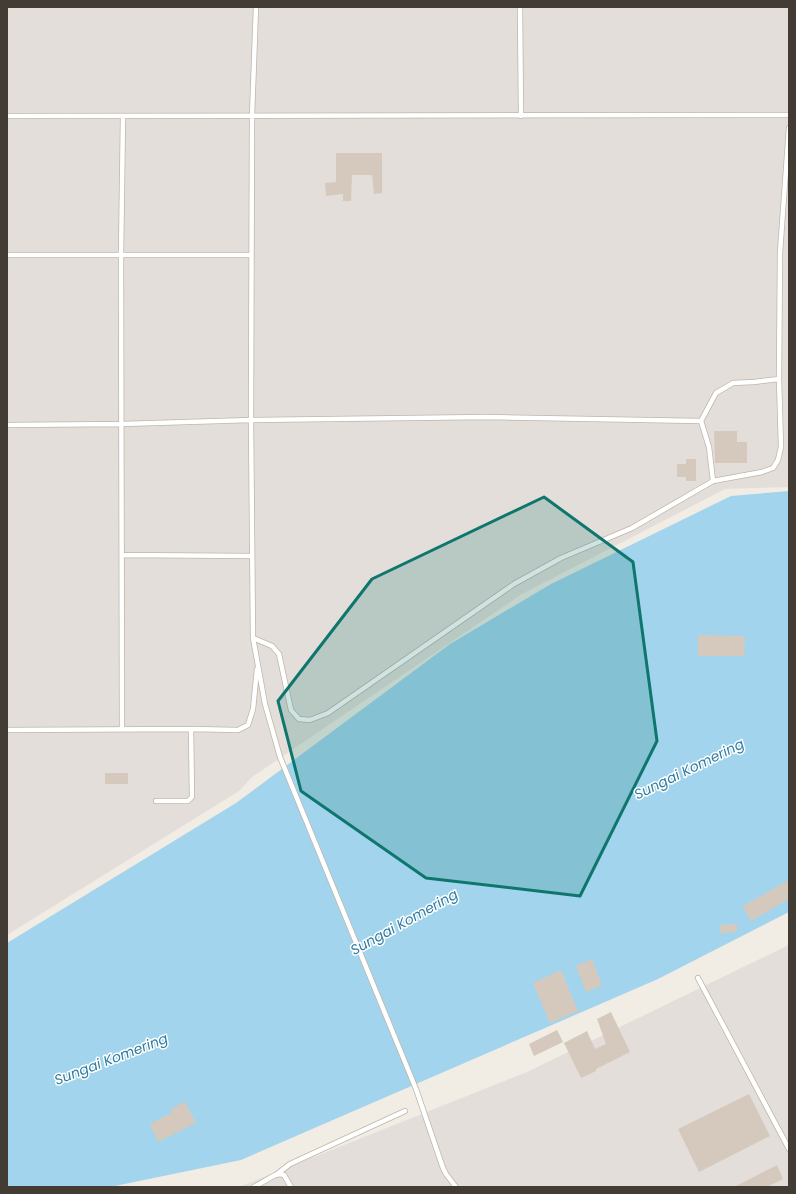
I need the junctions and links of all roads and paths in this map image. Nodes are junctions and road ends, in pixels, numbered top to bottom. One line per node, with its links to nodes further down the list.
1 (256, 7): 6 (lane)
2 (520, 7): 7 (lane)
3 (789, 115): 7 (lane)
4 (7, 116): 5 (lane)
5 (123, 116): 6 (lane); 10 (lane)
6 (252, 116): 7 (lane); 11 (lane)
7 (521, 116)
8 (789, 128): 12 (lane)
9 (7, 255): 10 (lane)
10 (121, 255): 11 (lane); 15 (lane)
11 (251, 255): 13 (lane)
12 (779, 379): 14 (lane); 17 (lane)
13 (251, 420): 14 (lane); 15 (lane); 19 (lane)
14 (701, 421): 17 (lane)
15 (122, 424): 16 (lane); 18 (lane)
16 (7, 425)
17 (713, 481): 20 (lane)
18 (122, 555): 19 (lane); 22 (lane)
19 (252, 556): 20 (lane)
20 (253, 638): 21 (lane)
21 (257, 663): 23 (lane); 32 (lane)
22 (122, 729): 23 (lane); 24 (lane)
23 (191, 729): 25 (lane)
24 (7, 730)
25 (156, 801)
26 (698, 978): 28 (lane)
27 (405, 1110): 29 (lane)
28 (789, 1149)
29 (278, 1174): 30 (lane); 31 (lane)
30 (254, 1187)
31 (292, 1187)
32 (456, 1187)

